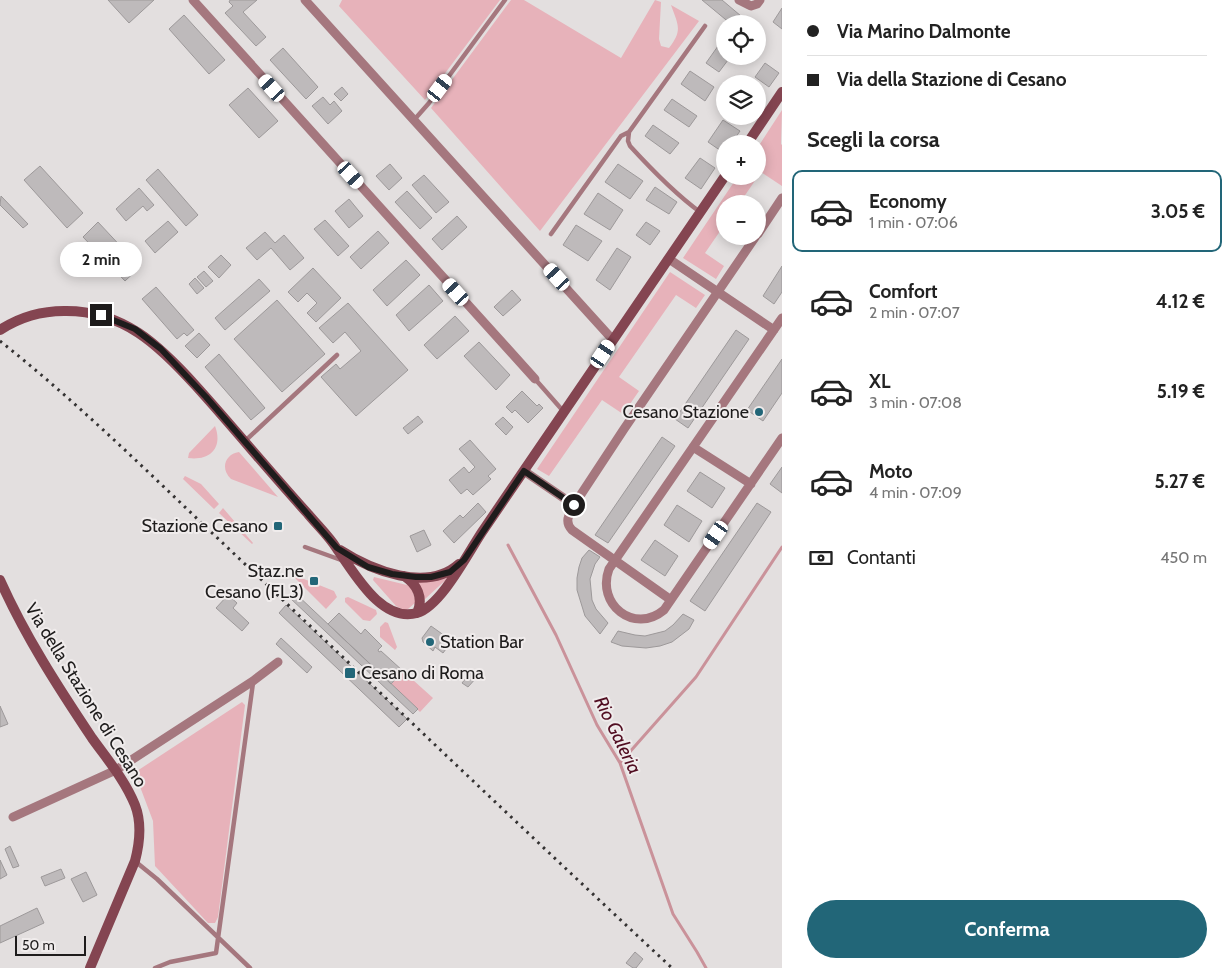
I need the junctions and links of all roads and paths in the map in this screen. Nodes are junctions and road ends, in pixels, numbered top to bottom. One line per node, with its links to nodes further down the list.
1 (193, 0): 24 (street)
2 (305, 0): 8 (street)
3 (505, 0): 8 (lane)
4 (739, 0): 5 (street)
5 (760, 0)
6 (705, 26): 9 (lane)
7 (782, 92): 10 (street)
8 (414, 120): 22 (street)
9 (629, 132): 13 (lane); 15 (lane)
10 (753, 135)
11 (719, 185): 13 (street)
12 (782, 198): 14 (street)
13 (701, 212): 17 (street)
14 (766, 222)
15 (551, 234)
16 (750, 245): 18 (street)
17 (669, 259): 18 (street); 22 (street)
18 (718, 292): 21 (street); 31 (street)
19 (782, 318): 21 (street)
20 (0, 330): 27 (street)
21 (774, 330): 28 (street)
22 (613, 340): 25 (street)
23 (337, 355): 27 (lane)
24 (535, 379): 25 (lane)
25 (564, 412): 29 (street)
26 (782, 438): 30 (street)
27 (245, 441): 33 (street)
28 (693, 447): 30 (street); 36 (street)
29 (524, 471): 31 (street); 34 (street)
30 (751, 484): 39 (street)
31 (574, 505): 36 (street)
32 (305, 547): 35 (lane)
33 (337, 548): 35 (street); 37 (street)
34 (464, 560): 37 (street); 40 (street)
35 (345, 561): 40 (street)
36 (615, 561): 39 (street); 39 (street)
37 (404, 576): 40 (street)
38 (0, 580): 43 (street, Via della Stazione di Cesano)
39 (671, 600)
40 (417, 613)
41 (278, 662): 42 (street)
42 (253, 681): 43 (street); 46 (lane)
43 (116, 770): 44 (street); 45 (street, Via della Stazione di Cesano)
44 (13, 817)
45 (135, 861): 46 (lane); 47 (street, Via della Stazione di Cesano)
46 (218, 937): 48 (lane); 49 (lane)
47 (90, 968)
48 (155, 968)
49 (250, 968)

